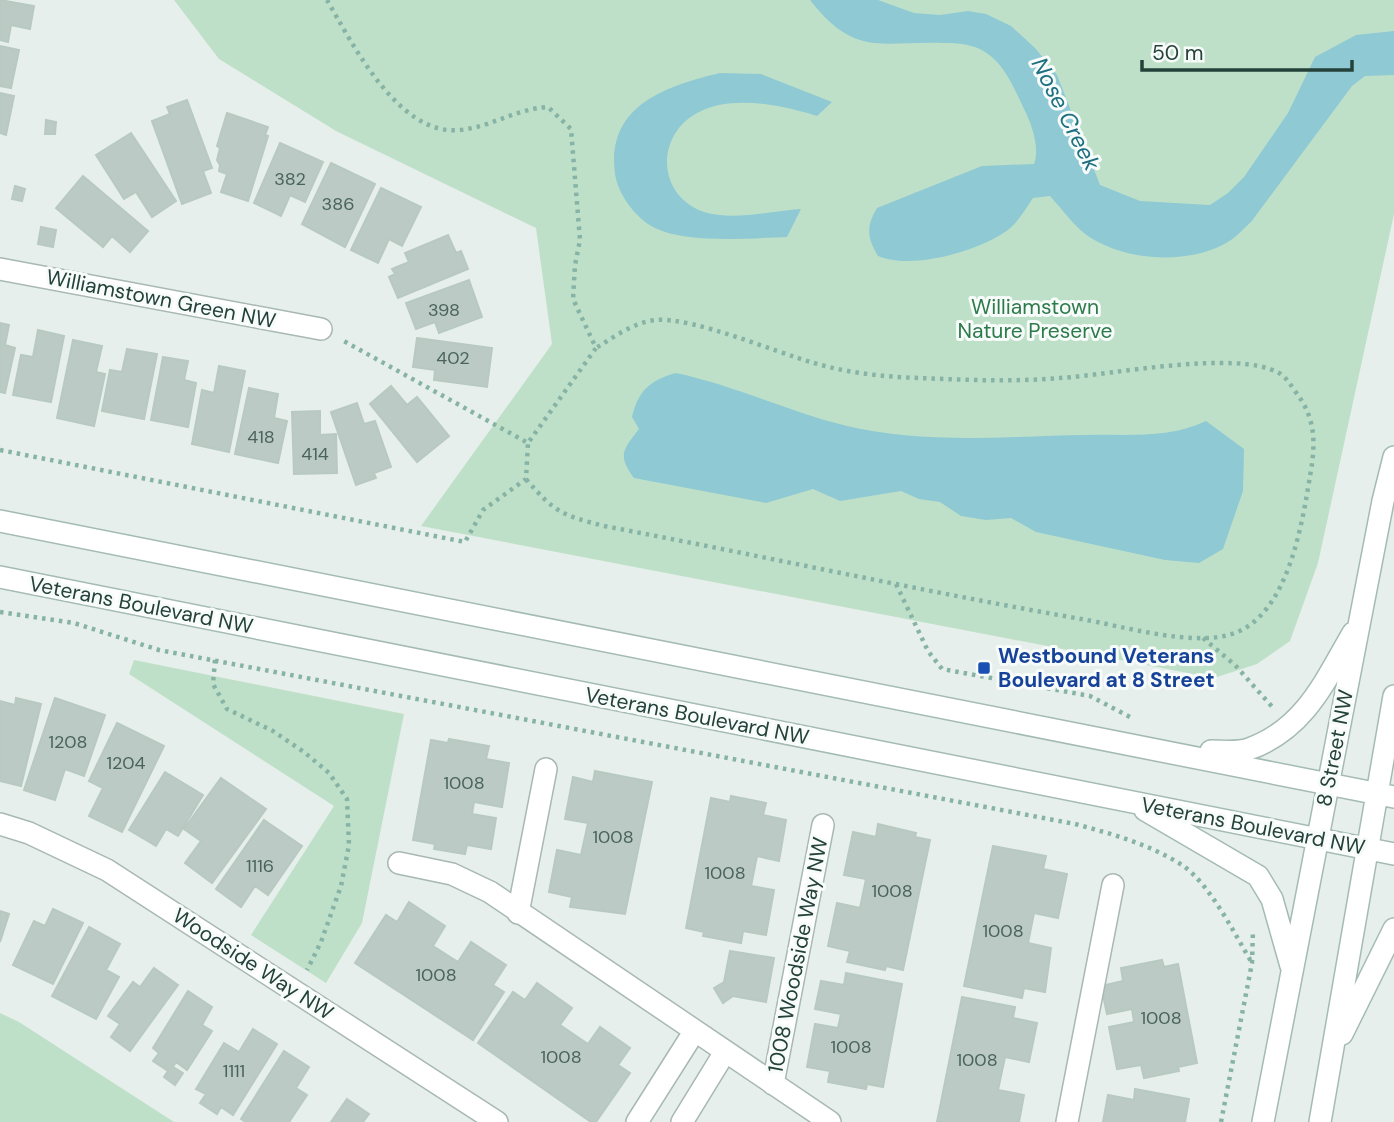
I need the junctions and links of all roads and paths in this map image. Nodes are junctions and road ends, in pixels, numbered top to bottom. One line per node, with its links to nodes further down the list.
1 (327, 0): 4 (path)
2 (0, 268): 3 (main road, Williamstown Green NW)
3 (321, 329): 5 (path)
4 (596, 348): 5 (path); 14 (path)
5 (528, 443): 8 (path)
6 (0, 450): 8 (path)
7 (1394, 457): 13 (main road, 8 Street NW)
8 (526, 479): 11 (path)
9 (0, 520): 19 (main road)
10 (0, 578): 23 (main road, Veterans Boulevard NW)
11 (895, 584): 14 (path); 18 (path)
12 (0, 612): 15 (path)
13 (1361, 619): 19 (main road); 21 (main road, 8 Street NW)
14 (1203, 638): 17 (path)
15 (215, 660): 30 (path); 38 (path)
16 (1394, 696): 22 (main road)
17 (1265, 716)
18 (1136, 719)
19 (1174, 753): 21 (main road)
20 (547, 769): 33 (main road)
21 (1328, 784): 22 (main road); 26 (main road, 8 Street NW)
22 (1385, 795): 27 (main road)
23 (1131, 802): 26 (main road, Veterans Boulevard NW); 37 (main road)
24 (0, 824): 38 (main road, Woodside Way NW)
25 (823, 825): 42 (main road, 1008 Woodside Way NW)
26 (1318, 839): 27 (main road, Veterans Boulevard NW); 37 (main road, 8 Street NW)
27 (1367, 849): 28 (main road, Veterans Boulevard NW); 41 (main road)
28 (1394, 854)
29 (399, 863): 33 (main road, 1008 Woodside Way NW)
30 (1184, 866): 31 (path); 36 (path)
31 (1195, 866)
32 (1113, 885): 47 (main road)
33 (518, 913): 39 (main road, 1008 Woodside Way NW)
34 (1254, 928): 36 (path)
35 (1394, 929): 41 (main road)
36 (1252, 962): 48 (path)
37 (1292, 970): 49 (main road, 8 Street NW)
38 (296, 992): 43 (main road, Woodside Way NW)
39 (694, 1032): 40 (main road, 1008 Woodside Way NW); 44 (main road)
40 (726, 1052): 42 (main road, 1008 Woodside Way NW); 45 (main road)
41 (1331, 1055): 50 (main road)
42 (773, 1084): 46 (main road, 1008 Woodside Way NW)
43 (497, 1122)
44 (637, 1122)
45 (682, 1122)
46 (830, 1122)
47 (1067, 1122)
48 (1221, 1122)
49 (1263, 1122)
50 (1320, 1122)

